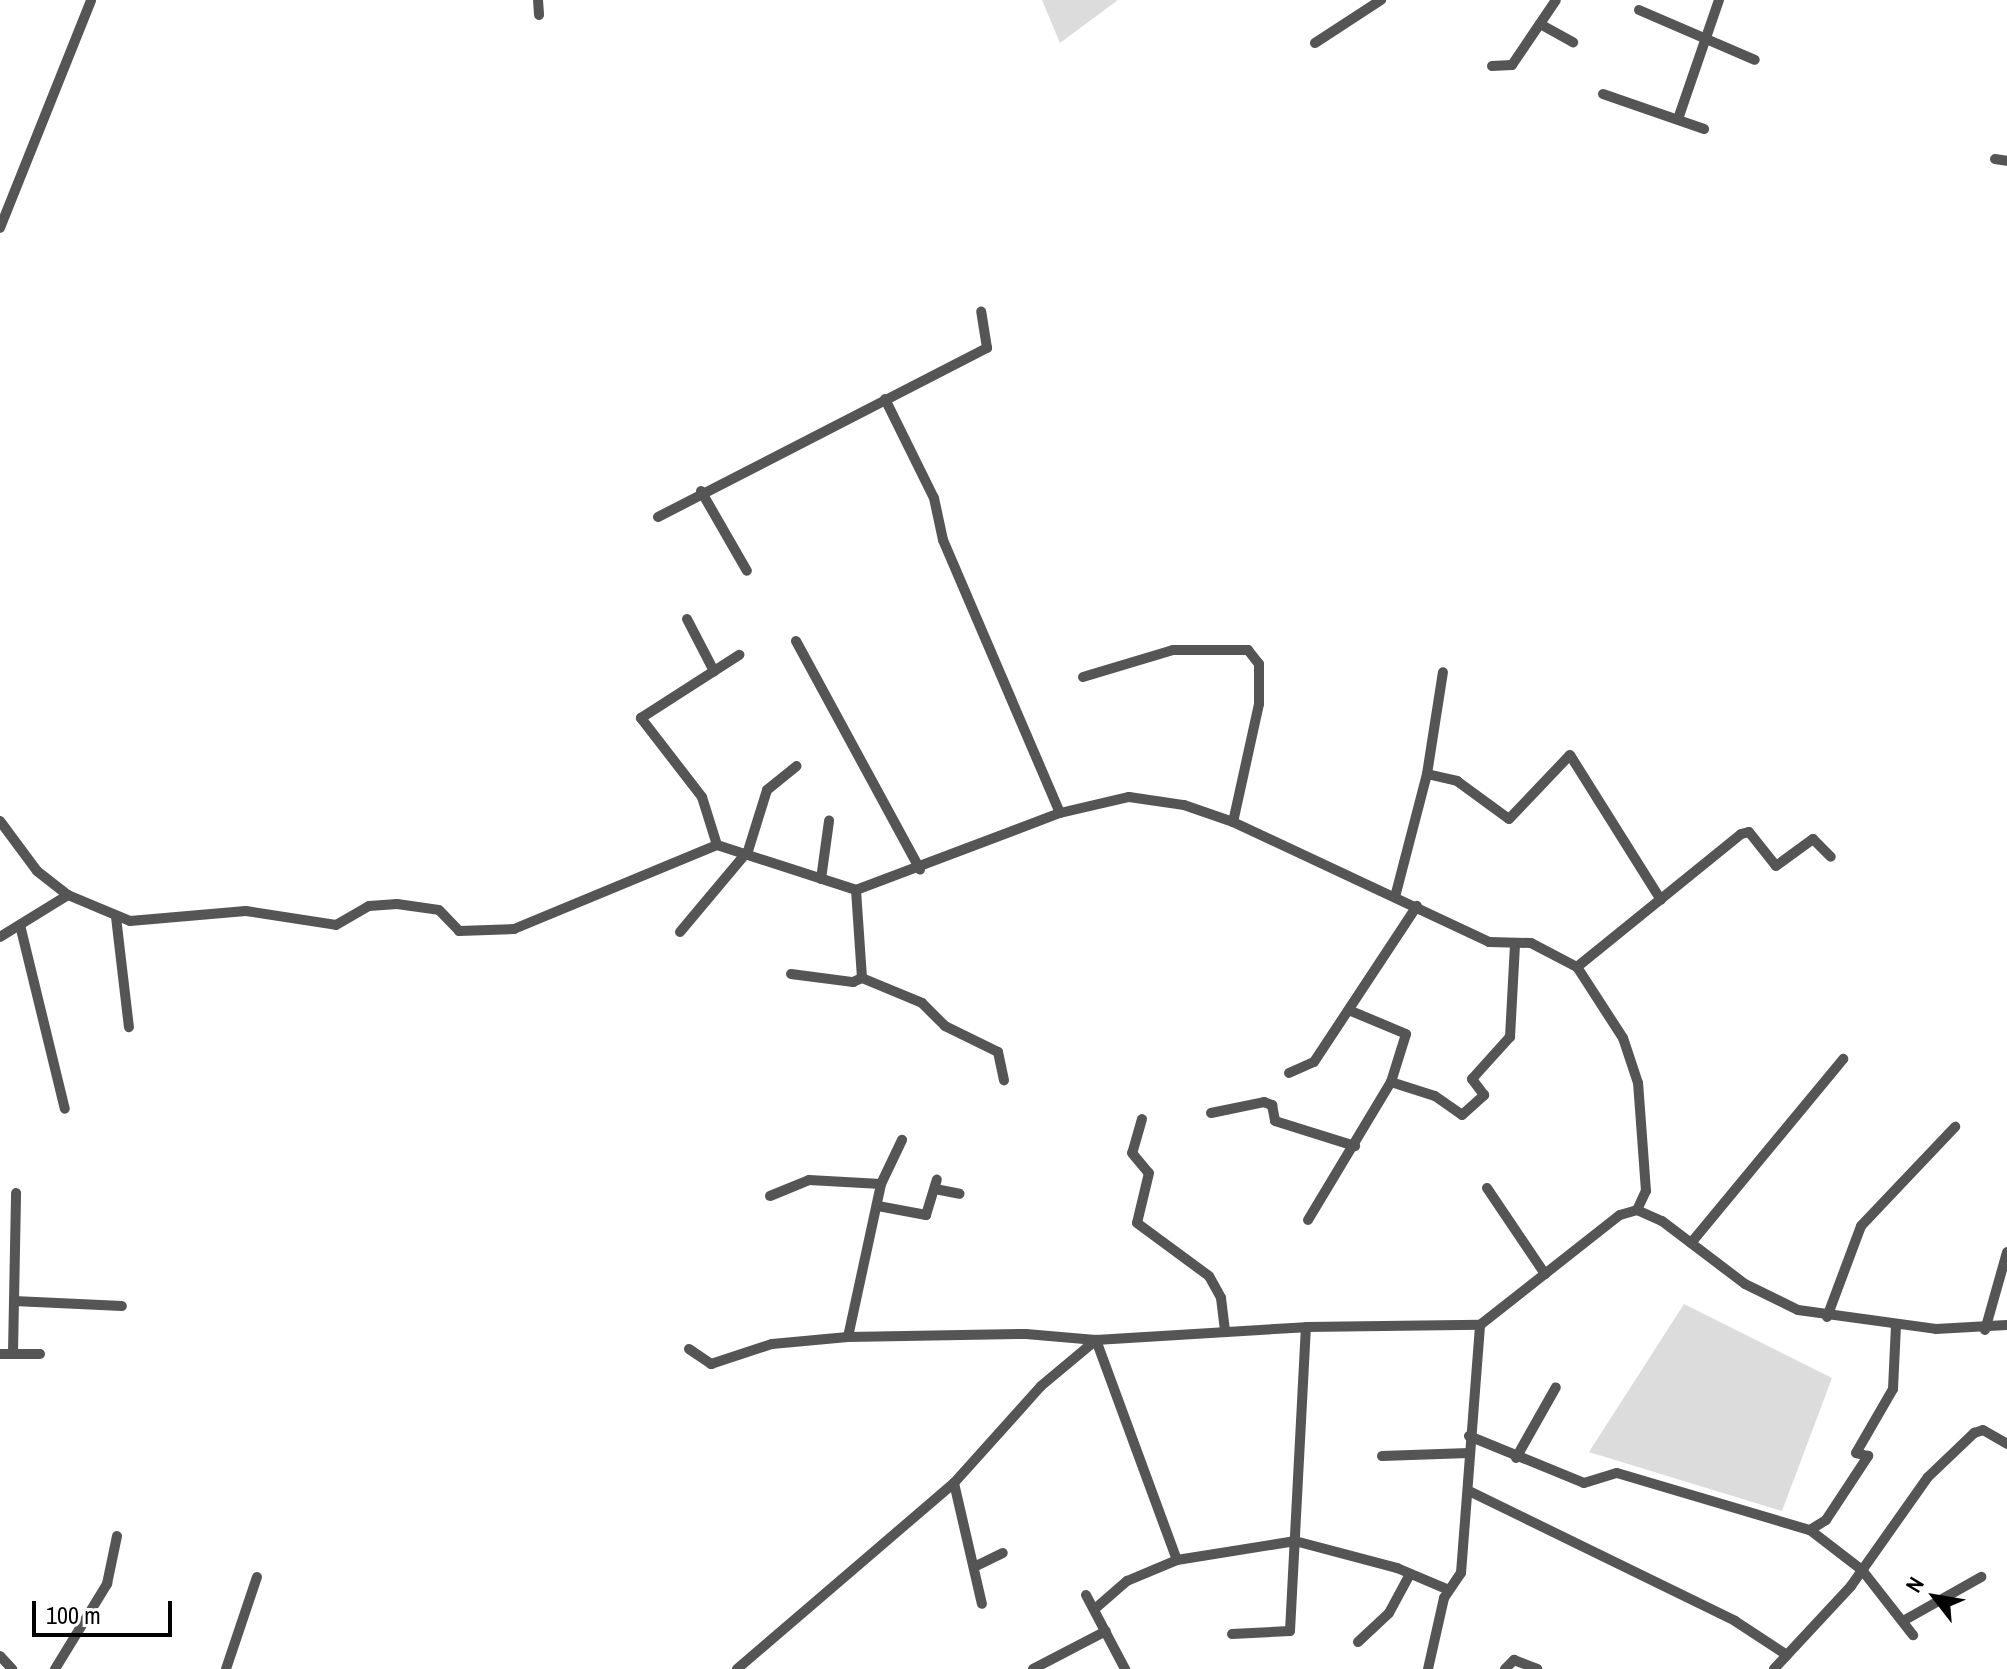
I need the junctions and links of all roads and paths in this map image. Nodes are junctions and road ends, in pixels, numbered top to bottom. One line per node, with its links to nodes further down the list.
1 (91, 0): 19 (street)
2 (538, 0): 7 (street)
3 (1381, 0): 11 (street)
4 (1556, 0): 8 (street)
5 (1719, 0): 9 (street)
6 (1639, 10): 9 (street)
7 (539, 15)
8 (1540, 24): 10 (street); 13 (street)
9 (1703, 37): 12 (street); 15 (street)
10 (1573, 42)
11 (1315, 43)
12 (1755, 60)
13 (1492, 66)
14 (1603, 94): 15 (street)
15 (1678, 119): 16 (street)
16 (1704, 129)
17 (1995, 159): 18 (street)
18 (2007, 161)
19 (0, 228)
20 (981, 311): 21 (street)
21 (885, 399): 22 (street); 33 (street)
22 (701, 491): 23 (street); 24 (street)
23 (658, 517)
24 (747, 571)
25 (687, 619): 28 (street)
26 (796, 641): 40 (street)
27 (739, 655): 28 (street)
28 (714, 671): 37 (street)
29 (1443, 672): 32 (street)
30 (1083, 677): 36 (street)
31 (797, 766): 38 (street)
32 (1427, 774): 44 (street); 45 (street)
33 (1060, 813): 36 (street); 40 (street)
34 (0, 821): 43 (street)
35 (829, 821): 41 (street)
36 (1233, 822): 44 (street)
37 (717, 845): 38 (street); 47 (street)
38 (748, 851): 41 (street); 49 (street)
39 (1831, 857): 45 (street)
40 (920, 869): 42 (street)
41 (821, 879): 42 (street)
42 (856, 890): 54 (street)
43 (68, 895): 47 (street); 48 (street)
44 (1395, 897): 46 (street)
45 (1661, 900): 52 (street)
46 (1417, 906): 51 (street); 55 (street)
47 (116, 917): 56 (street)
48 (20, 925): 50 (street); 61 (street)
49 (680, 932)
50 (0, 937)
51 (1515, 944): 52 (street); 60 (street)
52 (1577, 967): 73 (street)
53 (791, 974): 54 (street)
54 (862, 978): 59 (street)
55 (1351, 1011): 58 (street); 60 (street)
56 (129, 1027)
57 (1843, 1059): 75 (street)
58 (1289, 1073)
59 (1004, 1080)
60 (1391, 1082): 66 (street)
61 (65, 1109)
62 (1211, 1113): 66 (street)
63 (1142, 1119): 86 (street)
64 (1955, 1127): 80 (street)
65 (902, 1140): 67 (street)
66 (1355, 1146): 74 (street)
67 (881, 1184): 71 (street); 72 (street)
68 (1487, 1188): 77 (street)
69 (16, 1193): 78 (street)
70 (960, 1194): 72 (street)
71 (770, 1196)
72 (878, 1206): 87 (street)
73 (1637, 1210): 75 (street); 77 (street)
74 (1308, 1220)
75 (1691, 1243): 80 (street)
76 (2007, 1252): 85 (street)
77 (1545, 1274): 81 (street)
78 (14, 1301): 79 (street); 90 (street)
79 (122, 1306)
80 (1827, 1317): 82 (street)
81 (1480, 1325): 84 (street); 94 (street)
82 (1896, 1325): 85 (street); 101 (street)
83 (2007, 1325): 85 (street)
84 (1306, 1327): 86 (street); 103 (street)
85 (1985, 1330)
86 (1225, 1332): 88 (street)
87 (848, 1337): 88 (street); 89 (street)
88 (1096, 1340): 99 (street); 105 (street)
89 (689, 1349)
90 (13, 1353): 91 (street); 92 (street)
91 (0, 1354)
92 (40, 1354)
93 (1556, 1387): 98 (street)
94 (1469, 1436): 96 (street); 98 (street)
95 (2007, 1444): 107 (street)
96 (1469, 1453): 97 (street); 100 (street)
97 (1382, 1456)
98 (1516, 1458): 101 (street)
99 (954, 1483): 106 (street); 125 (street)
100 (1469, 1491): 111 (street); 120 (street)
101 (1810, 1530): 107 (street)
102 (117, 1536): 123 (street)
103 (1295, 1541): 105 (street); 108 (street); 117 (street)
104 (1003, 1553): 106 (street)
105 (1177, 1560): 114 (street)
106 (974, 1567): 113 (street)
107 (1862, 1570): 115 (street); 120 (street)
108 (1410, 1574): 111 (street); 119 (street)
109 (257, 1577): 124 (street)
110 (1981, 1577): 115 (street)
111 (1449, 1590): 128 (street)
112 (1086, 1595): 114 (street)
113 (982, 1604)
114 (1097, 1607): 116 (street)
115 (1903, 1621): 118 (street)
116 (1106, 1631): 126 (street); 127 (street)
117 (1232, 1634)
118 (1913, 1635)
119 (1358, 1642)
120 (1787, 1655): 131 (street)
121 (0, 1656): 122 (street)
122 (12, 1669)
123 (55, 1669)
124 (226, 1669)
125 (737, 1669)
126 (1033, 1669)
127 (1125, 1669)
128 (1428, 1669)
129 (1505, 1669): 130 (street)
130 (1537, 1669)
131 (1774, 1669)

